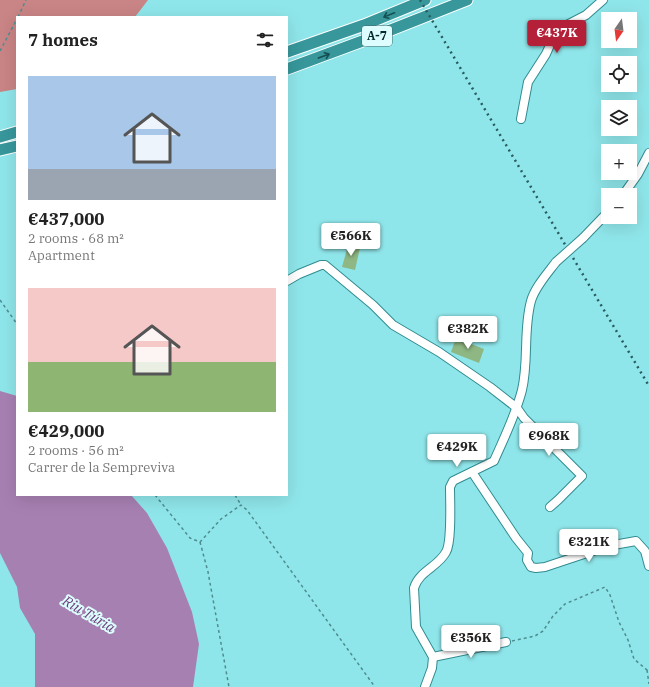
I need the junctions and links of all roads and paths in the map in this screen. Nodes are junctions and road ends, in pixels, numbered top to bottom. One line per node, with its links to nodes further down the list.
1 (26, 0): 5 (path)
2 (425, 0): 8 (highway, A-7, one-way to 8)
3 (467, 0): 9 (highway, A-7, one-way to 3)
4 (603, 0): 10 (street)
5 (18, 16)
6 (16, 20): 7 (path)
7 (0, 51)
8 (288, 52)
9 (288, 69)
10 (522, 119)
11 (16, 132): 12 (highway)
12 (0, 137)
13 (16, 146): 14 (highway)
14 (0, 150)
15 (649, 153): 16 (street)
16 (628, 188)
17 (601, 219): 21 (street, bridge)
18 (288, 280): 21 (street)
19 (0, 300): 20 (path)
20 (16, 323)
21 (517, 408): 22 (street); 26 (street)
22 (472, 472): 28 (street); 30 (street)
23 (156, 496): 27 (path)
24 (236, 496): 25 (path)
25 (241, 505): 27 (path); 34 (path)
26 (550, 507)
27 (200, 542): 33 (path)
28 (649, 566)
29 (506, 642): 30 (street); 31 (path)
30 (433, 657): 35 (street)
31 (648, 670): 32 (path)
32 (649, 684)
33 (229, 687)
34 (375, 687)
35 (425, 687)

